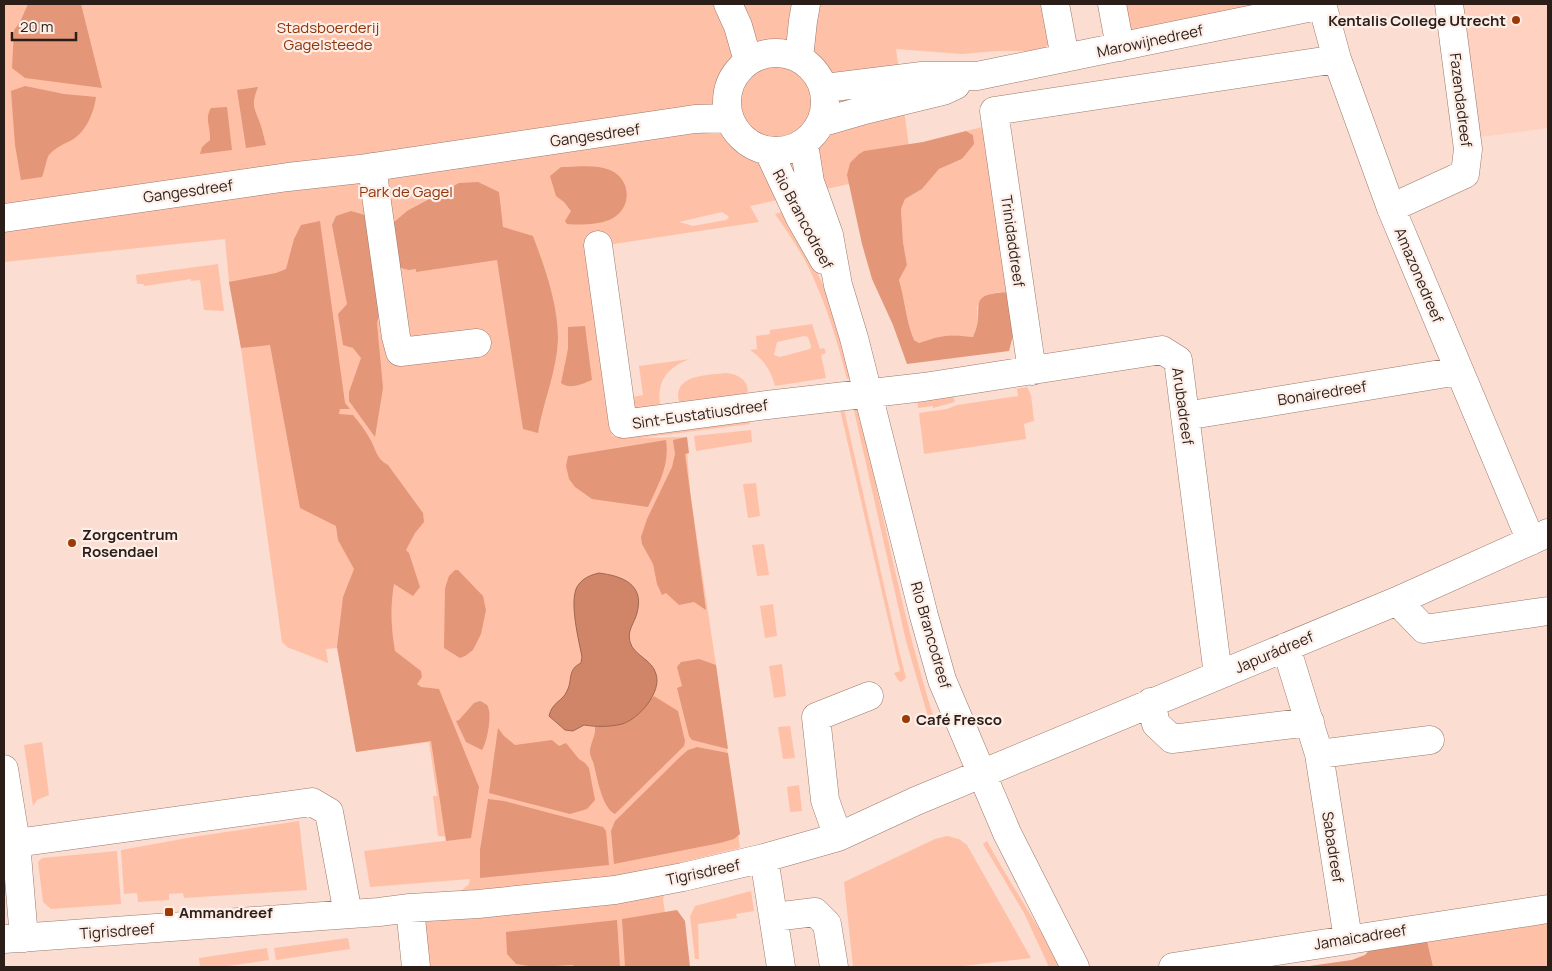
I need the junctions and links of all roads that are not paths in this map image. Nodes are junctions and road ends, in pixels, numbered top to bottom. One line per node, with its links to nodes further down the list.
1 (728, 4): 11 (street)
2 (806, 4): 8 (street)
3 (1054, 4): 9 (street)
4 (1112, 4): 7 (street)
5 (1322, 4): 7 (street, Marowijnedreef); 10 (street, Amazonedreef)
6 (1449, 4): 19 (street, Fazendadreef)
7 (1120, 47): 9 (street, Marowijnedreef)
8 (799, 58): 11 (street); 13 (street)
9 (1064, 58): 12 (street, Marowijnedreef)
10 (1338, 59): 19 (street, Amazonedreef); 24 (street, Trinidaddreef)
11 (748, 61): 14 (street)
12 (977, 76): 13 (street, Marowijnedreef); 15 (street, Marowijnedreef)
13 (825, 88): 15 (street)
14 (729, 118): 17 (street); 18 (street, Gangesdreef)
15 (822, 122): 16 (street)
16 (804, 144): 17 (street); 22 (street, Rio Brancodreef)
17 (769, 152): 22 (street, Rio Brancodreef)
18 (372, 167): 20 (street, Gangesdreef); 23 (street)
19 (1391, 208): 25 (street, Amazonedreef)
20 (4, 218)
21 (598, 245): 26 (street, Sint-Eustatiusdreef)
22 (838, 285): 26 (street, Rio Brancodreef)
23 (478, 343)
24 (1032, 371): 26 (street, Arubadreef); 27 (street, Arubadreef)
25 (1458, 371): 27 (street, Bonairedreef); 28 (street, Amazonedreef)
26 (868, 393): 39 (street, Rio Brancodreef)
27 (1186, 416): 32 (street, Arubadreef)
28 (1540, 537): 29 (street, Japurádreef)
29 (1397, 601): 30 (street); 31 (street, Japurádreef)
30 (1548, 611)
31 (1286, 647): 32 (street, Japurádreef); 35 (street, Sabadreef)
32 (1218, 675): 34 (street, Japurádreef)
33 (869, 696): 40 (street)
34 (1151, 702): 35 (street); 39 (street, Japurádreef)
35 (1310, 722): 37 (street, Sabadreef)
36 (1430, 740): 37 (street)
37 (1319, 754): 48 (street, Sabadreef)
38 (4, 770): 41 (street)
39 (982, 774): 40 (street, Tigrisdreef); 52 (street, Rio Brancodreef)
40 (838, 837): 42 (street, Tigrisdreef)
41 (16, 843): 45 (street); 47 (street)
42 (764, 858): 43 (street, Tigrisdreef); 46 (street)
43 (410, 908): 45 (street, Tigrisdreef); 49 (street)
44 (1548, 909): 48 (street, Jamaicadreef)
45 (348, 914): 47 (street, Tigrisdreef)
46 (774, 916): 50 (street); 51 (street)
47 (14, 938)
48 (1348, 939): 53 (street, Jamaicadreef)
49 (416, 967)
50 (781, 967)
51 (834, 967)
52 (1075, 967)
53 (1173, 967)

